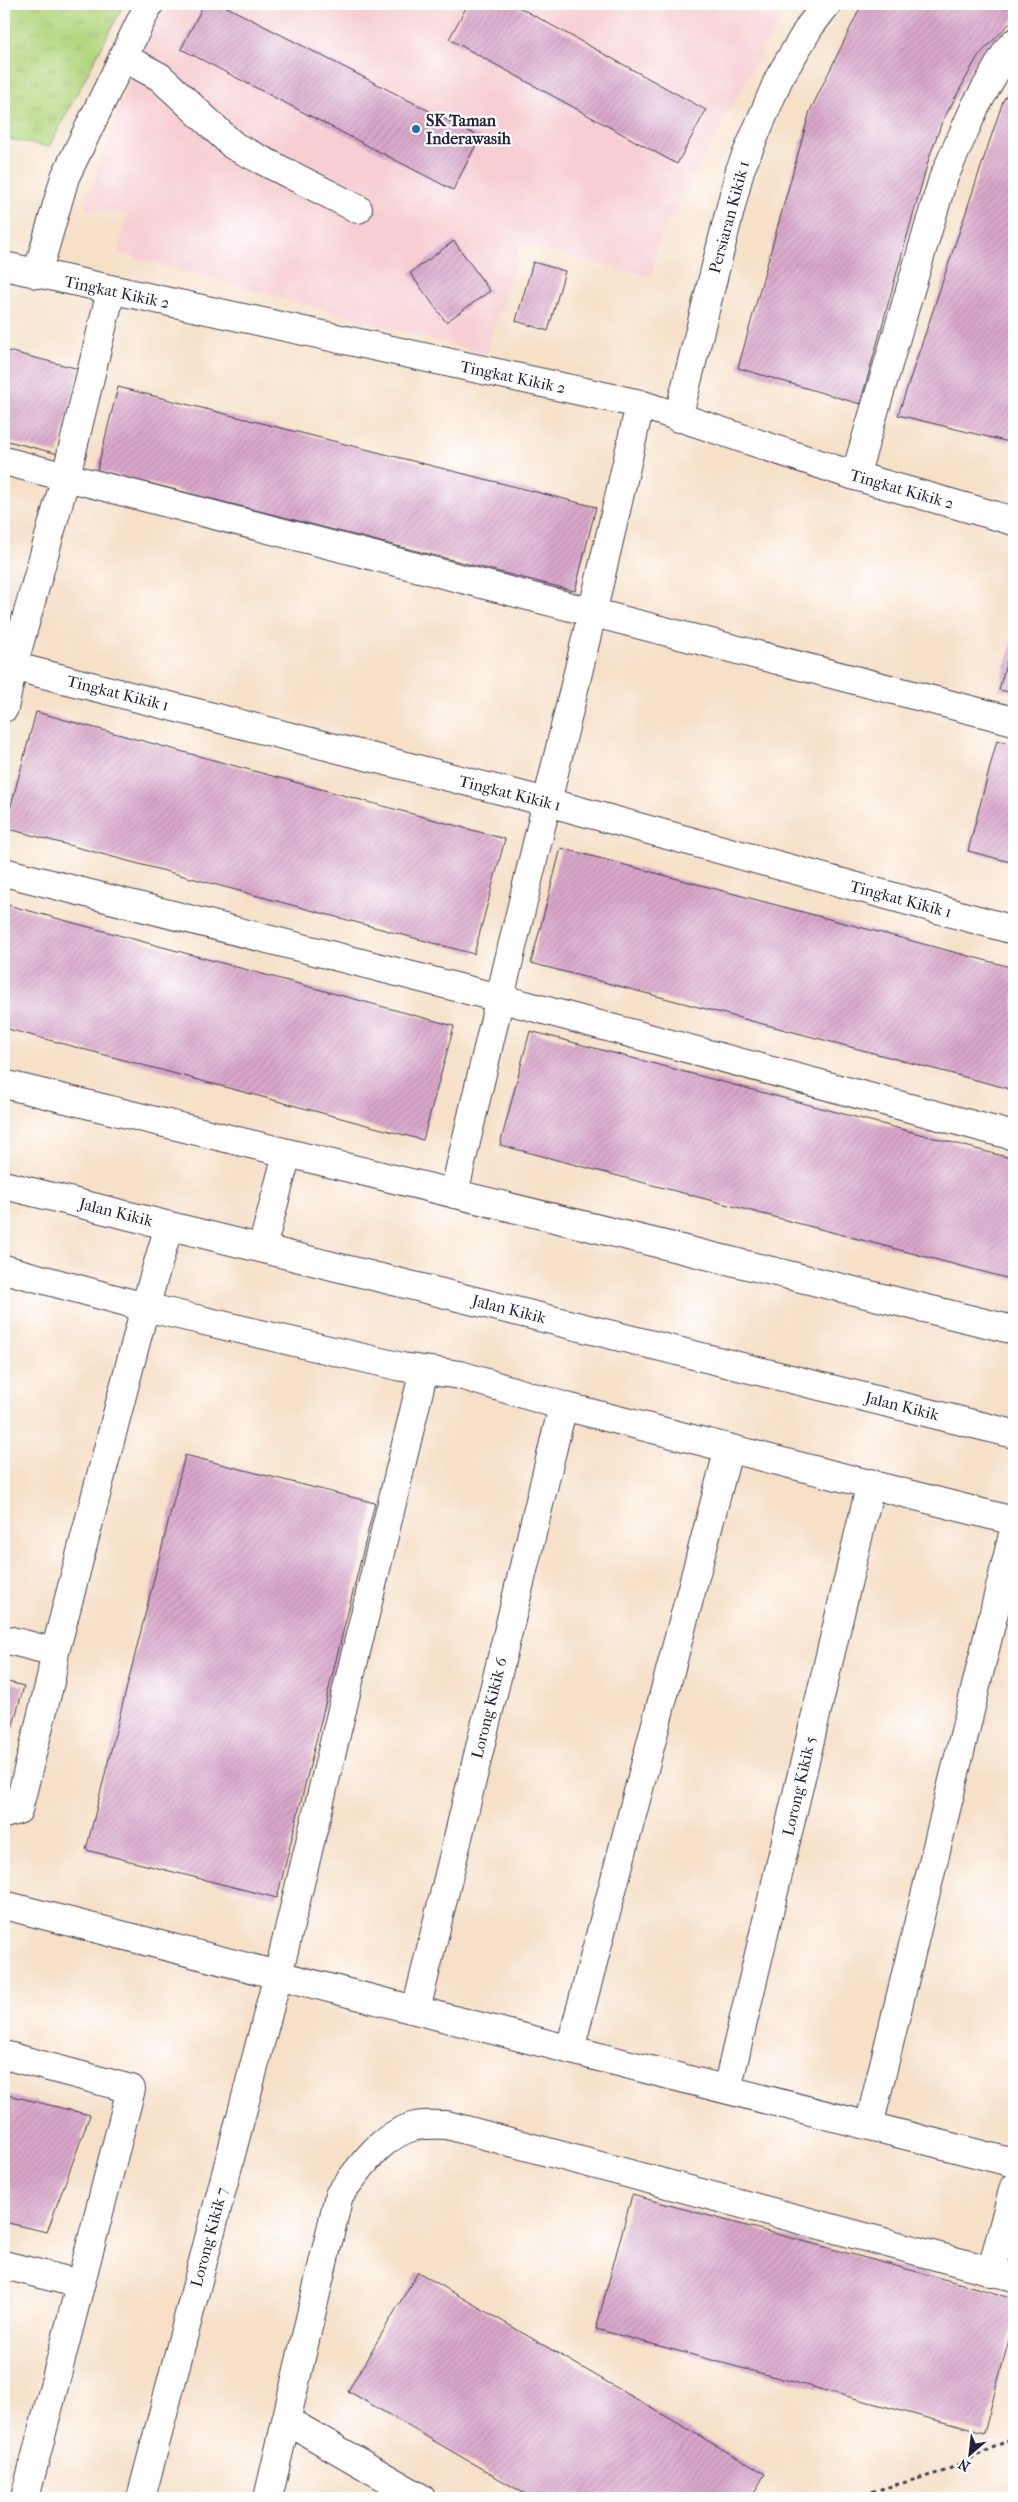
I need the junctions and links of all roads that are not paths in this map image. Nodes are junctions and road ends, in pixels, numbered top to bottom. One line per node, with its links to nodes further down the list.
1 (149, 4): 4 (street)
2 (826, 4): 10 (street, Persiaran Kikik 1)
3 (1014, 43): 13 (street)
4 (123, 57): 5 (street); 7 (street)
5 (358, 209)
6 (4, 266): 7 (street, Tingkat Kikik 2)
7 (37, 274): 8 (street, Tingkat Kikik 2)
8 (111, 291): 9 (street, Tingkat Kikik 2); 12 (street)
9 (640, 404): 10 (street, Tingkat Kikik 2); 15 (street)
10 (678, 418): 13 (street, Tingkat Kikik 2)
11 (4, 461): 12 (street)
12 (66, 476): 15 (street); 16 (street)
13 (855, 476): 14 (street, Tingkat Kikik 2)
14 (1014, 521)
15 (594, 612): 18 (street); 19 (street)
16 (8, 665): 17 (street); 19 (street, Tingkat Kikik 1)
17 (4, 708)
18 (1014, 721)
19 (547, 802): 21 (street, Tingkat Kikik 1); 22 (street)
20 (4, 872): 22 (street)
21 (1014, 930)
22 (499, 998): 24 (street); 27 (street)
23 (4, 1084): 25 (street)
24 (1014, 1136)
25 (287, 1154): 27 (street); 29 (street)
26 (4, 1185): 28 (street, Jalan Kikik)
27 (454, 1194): 32 (street)
28 (169, 1226): 29 (street, Jalan Kikik); 31 (street)
29 (262, 1248): 35 (street, Jalan Kikik)
30 (4, 1269): 31 (street)
31 (145, 1307): 33 (street); 41 (street)
32 (1014, 1330)
33 (424, 1370): 34 (street); 44 (street, Lorong Kikik 7)
34 (563, 1406): 36 (street); 45 (street, Lorong Kikik 6)
35 (1014, 1434)
36 (729, 1448): 37 (street); 46 (street)
37 (871, 1483): 38 (street); 48 (street, Lorong Kikik 5)
38 (1014, 1520)
39 (1014, 1530): 49 (street)
40 (4, 1639): 41 (street)
41 (55, 1652): 42 (street)
42 (4, 1814)
43 (4, 1905): 44 (street)
44 (278, 1975): 45 (street); 57 (street, Lorong Kikik 7)
45 (416, 2010): 46 (street)
46 (570, 2049): 48 (street)
47 (4, 2056): 54 (street)
48 (727, 2089): 49 (street)
49 (869, 2126): 50 (street)
50 (1014, 2163)
51 (1014, 2187): 53 (street)
52 (4, 2265): 54 (street)
53 (1003, 2275): 55 (street)
54 (80, 2284): 56 (street)
55 (286, 2420): 58 (street); 59 (street)
56 (25, 2498)
57 (141, 2498)
58 (268, 2498)
59 (421, 2498)

